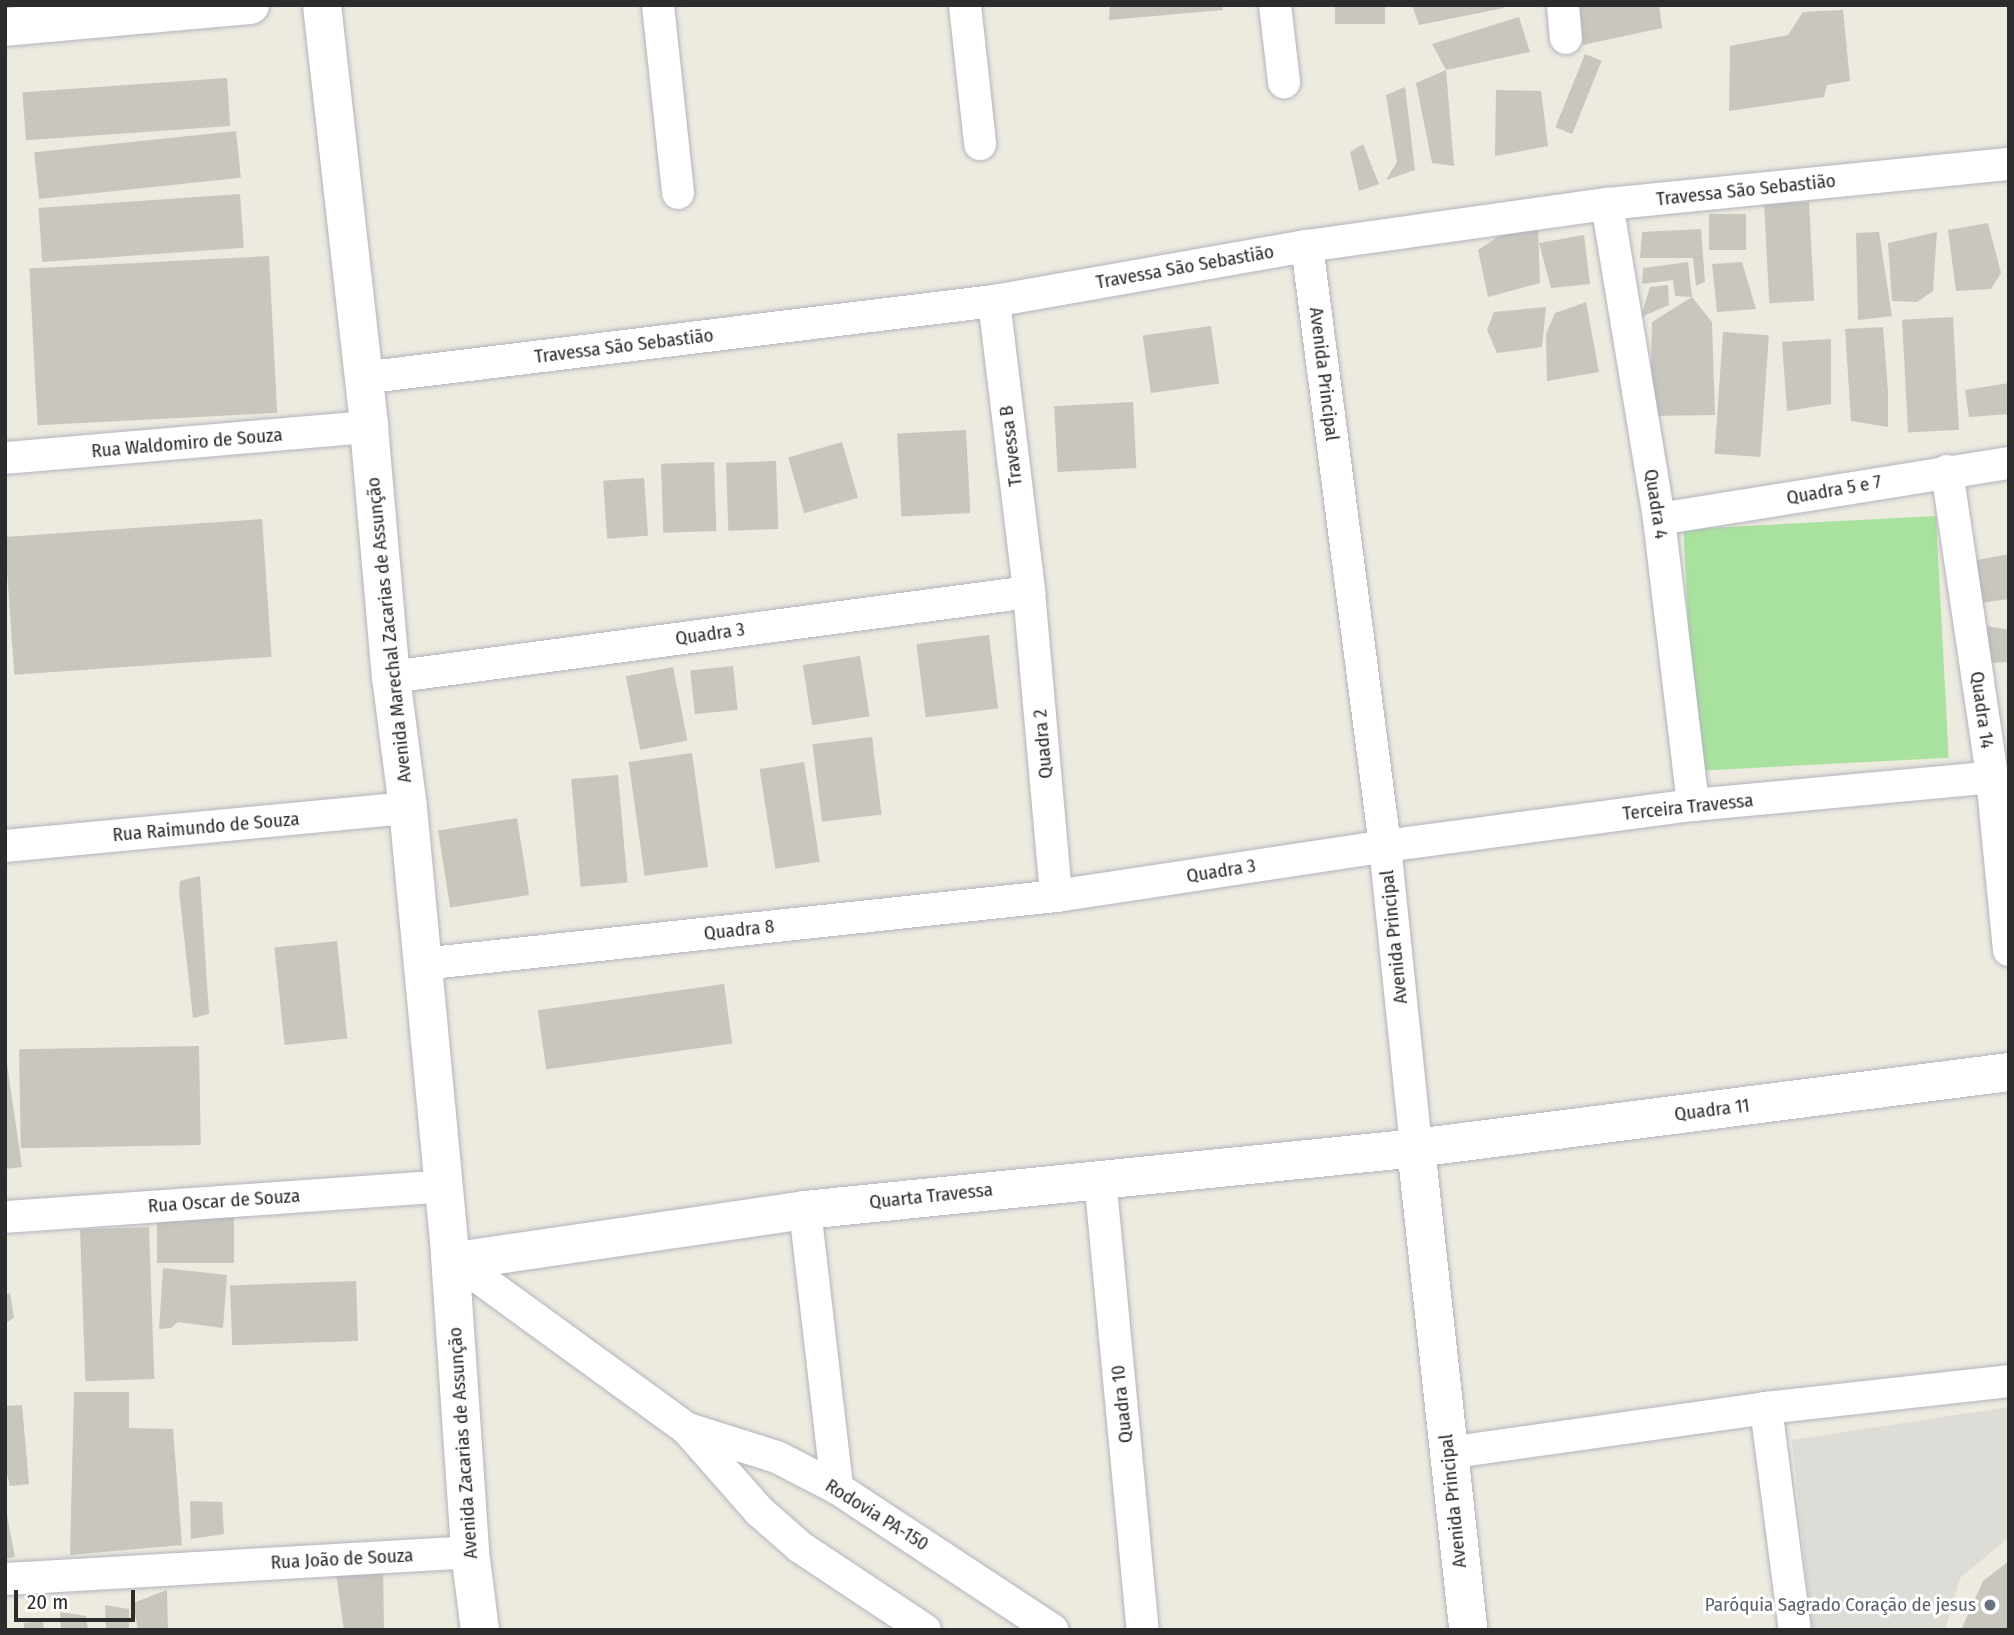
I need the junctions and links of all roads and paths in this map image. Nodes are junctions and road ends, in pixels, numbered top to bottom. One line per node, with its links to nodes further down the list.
1 (250, 5): 7 (street)
2 (322, 5): 16 (street, Avenida Marechal Zacarias de Assunção)
3 (659, 5): 12 (street)
4 (965, 5): 10 (street)
5 (1275, 5): 9 (street)
6 (1563, 5): 8 (street)
7 (5, 27)
8 (1566, 38)
9 (1284, 82)
10 (980, 144)
11 (2009, 164): 13 (street, Travessa São Sebastião)
12 (678, 193)
13 (1607, 204): 14 (street, Travessa São Sebastião); 21 (street, Quadra 4)
14 (1307, 246): 15 (street, Travessa São Sebastião); 28 (street, Avenida Principal)
15 (994, 301): 16 (street, Travessa São Sebastião); 22 (street, Travessa B)
16 (362, 378): 17 (street, Avenida Marechal Zacarias de Assunção)
17 (369, 428): 18 (street, Rua Waldomiro de Souza); 23 (street, Avenida Marechal Zacarias de Assunção)
18 (5, 458)
19 (2009, 463): 20 (street, Quadra 5 e 7)
20 (1947, 471): 21 (street, Quadra 5 e 7); 24 (street, Quadra 14)
21 (1659, 519): 25 (street, Quadra 4)
22 (1029, 592): 23 (street, Quadra 3); 29 (street, Quadra 2)
23 (391, 677): 26 (street, Avenida Marechal Zacarias de Assunção)
24 (1992, 777): 25 (street, Terceira Travessa); 30 (street, Quadra 14)
25 (1693, 805): 28 (street, Terceira Travessa)
26 (408, 808): 27 (street, Rua Raimundo de Souza); 31 (street, Avenida Marechal Zacarias de Assunção)
27 (5, 846)
28 (1385, 846): 29 (street, Quadra 3); 33 (street, Avenida Principal)
29 (1056, 896): 31 (street, Quadra 8)
30 (2009, 950)
31 (422, 964): 35 (street, Avenida Marechal Zacarias de Assunção)
32 (2009, 1072): 33 (street, Quadra 11)
33 (1416, 1148): 34 (street, Quarta Travessa); 42 (street, Avenida Principal)
34 (1100, 1178): 36 (street, Quarta Travessa); 49 (street, Quadra 10)
35 (443, 1186): 37 (street, Rua Oscar de Souza); 38 (street, Avenida Marechal Zacarias de Assunção)
36 (805, 1210): 38 (street, Quarta Travessa); 43 (street)
37 (5, 1217)
38 (453, 1259): 41 (street, Rodovia PA-150); 44 (street, Avenida Zacarias de Assunção)
39 (2009, 1381): 40 (street)
40 (1766, 1408): 42 (street); 51 (street)
41 (687, 1429): 43 (street, Rodovia PA-150); 47 (street, Rodovia PA-150)
42 (1447, 1454): 50 (street, Avenida Principal)
43 (837, 1488): 48 (street, Rodovia PA-150)
44 (470, 1552): 45 (street, Rua João de Souza); 46 (street, Avenida Zacarias de Assunção)
45 (5, 1579)
46 (480, 1630)
47 (925, 1630)
48 (1052, 1630)
49 (1143, 1630)
50 (1468, 1630)
51 (1796, 1630)

